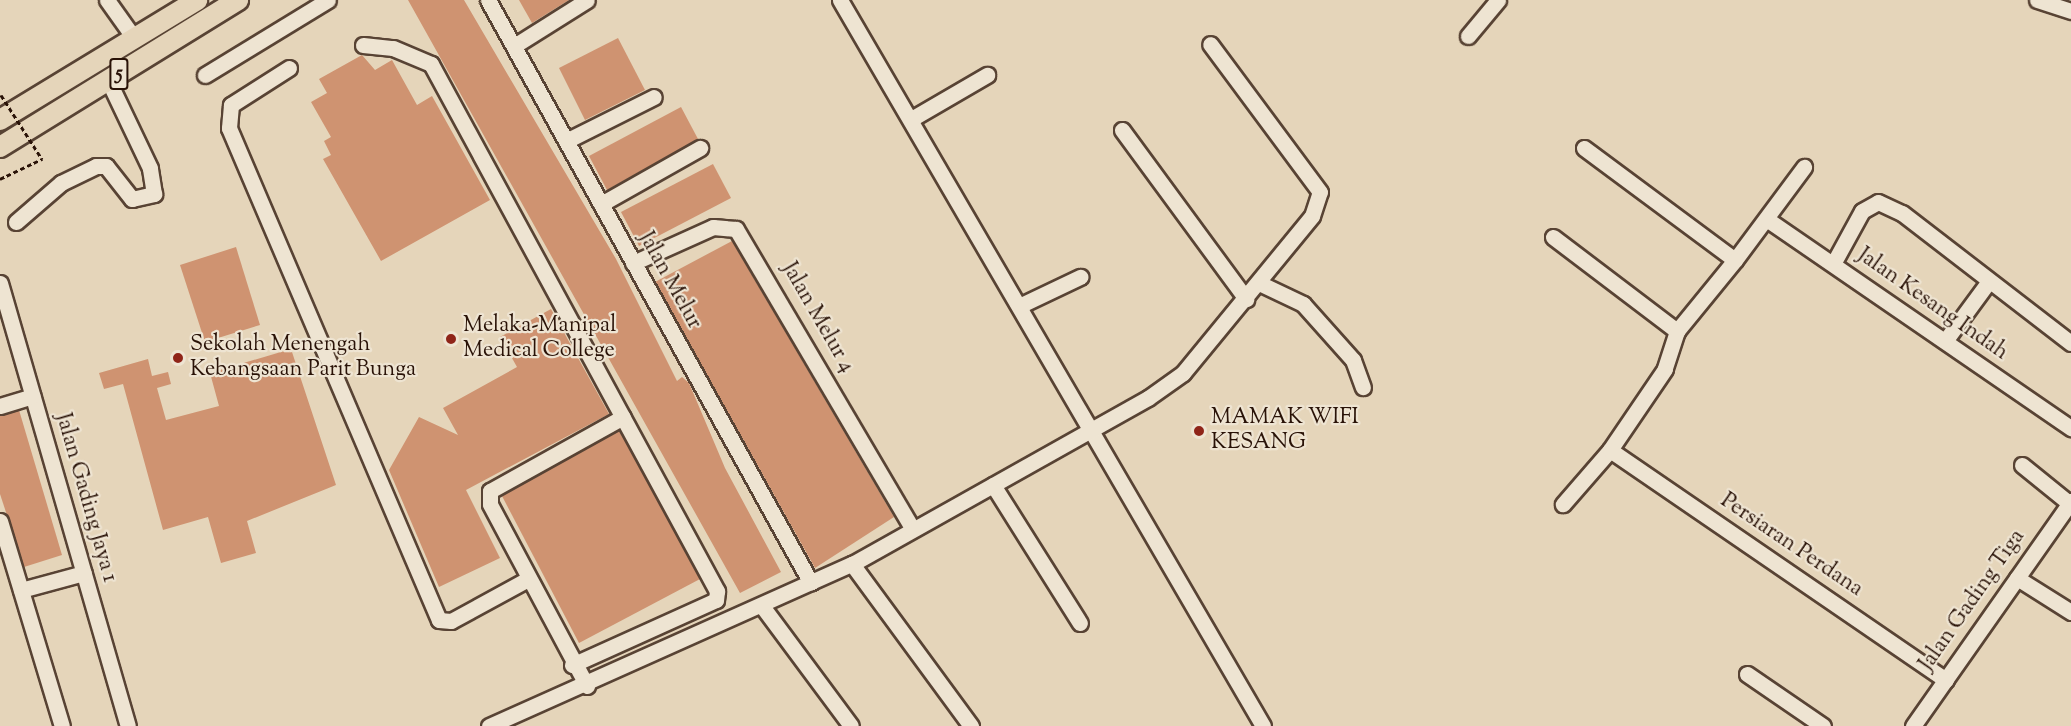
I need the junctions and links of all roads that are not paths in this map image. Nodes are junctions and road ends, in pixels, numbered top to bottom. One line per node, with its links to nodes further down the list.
1 (107, 0): 12 (street)
2 (196, 0): 12 (main road, 5)
3 (238, 0): 19 (main road, 5)
4 (328, 0): 17 (street)
5 (488, 0): 15 (street, Jalan Melur)
6 (587, 0): 15 (street)
7 (840, 0): 21 (street)
8 (1498, 0): 11 (street)
9 (2037, 0): 10 (street)
10 (2071, 11)
11 (1468, 36)
12 (134, 38): 22 (main road, 5)
13 (1210, 44): 39 (street)
14 (363, 45): 48 (street)
15 (514, 46): 24 (street, Jalan Melur)
16 (289, 68): 61 (street)
17 (205, 75)
18 (987, 75): 21 (street)
19 (108, 80): 25 (main road, 5); 31 (street)
20 (654, 97): 24 (street)
21 (913, 118): 41 (street)
22 (0, 120)
23 (1122, 130): 40 (street)
24 (566, 141): 29 (street, Jalan Melur)
25 (0, 147)
26 (700, 148): 29 (street)
27 (1584, 148): 33 (street)
28 (1804, 167): 30 (street)
29 (601, 204): 34 (street, Jalan Melur)
30 (1768, 220): 33 (street); 35 (street, Jalan Kesang Indah)
31 (16, 222)
32 (1553, 237): 42 (street)
33 (1735, 260): 42 (street)
34 (633, 263): 57 (street, Jalan Melur 4); 62 (street, Jalan Melur)
35 (1833, 264): 37 (street); 43 (street, Jalan Kesang Indah)
36 (1080, 277): 41 (street)
37 (1989, 281): 43 (street); 44 (street)
38 (0, 283): 46 (street, Jalan Gading Jaya 1)
39 (1259, 283): 40 (street); 45 (street)
40 (1246, 299): 50 (street)
41 (1019, 306): 50 (street)
42 (1677, 331): 51 (street)
43 (1945, 341): 49 (street, Jalan Kesang Indah)
44 (2071, 343)
45 (1363, 387)
46 (32, 396): 47 (street); 59 (street, Jalan Gading Jaya 1)
47 (0, 406)
48 (623, 417): 61 (street); 67 (street)
49 (2071, 428)
50 (1092, 431): 53 (street); 76 (street)
51 (1610, 450): 55 (street); 69 (street, Persiaran Perdana)
52 (2022, 465): 54 (street)
53 (993, 485): 57 (street); 66 (street)
54 (2070, 502): 60 (street, Jalan Gading Tiga)
55 (1563, 504)
56 (0, 521): 63 (street)
57 (912, 528): 58 (street)
58 (852, 564): 62 (street); 75 (street)
59 (84, 573): 63 (street); 72 (street, Jalan Gading Jaya 1)
60 (2017, 578): 65 (street); 69 (street, Jalan Gading Tiga)
61 (528, 579): 67 (street)
62 (811, 583): 64 (street)
63 (21, 590): 71 (street)
64 (762, 606): 70 (street); 74 (street)
65 (2071, 612)
66 (1080, 623)
67 (572, 664): 70 (street)
68 (1747, 674): 77 (street)
69 (1946, 680): 78 (street, Jalan Gading Tiga)
70 (586, 686): 73 (street)
71 (62, 726)
72 (128, 726)
73 (489, 726)
74 (851, 726)
75 (971, 726)
76 (1263, 726)
77 (1823, 726)
78 (1912, 726)

